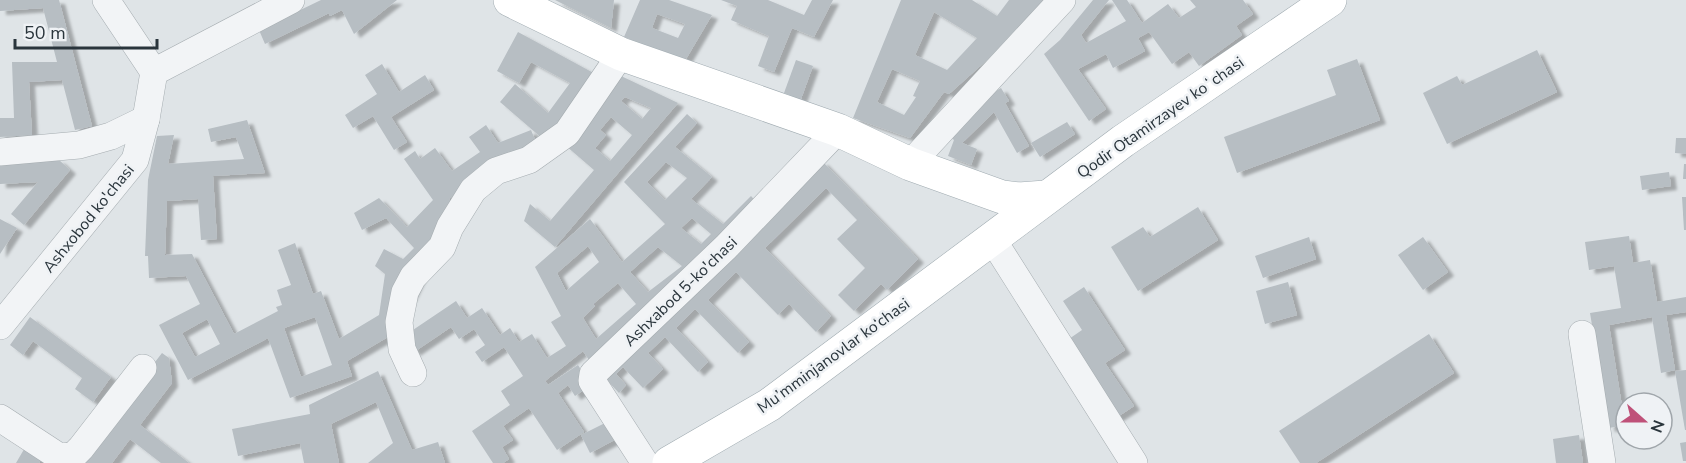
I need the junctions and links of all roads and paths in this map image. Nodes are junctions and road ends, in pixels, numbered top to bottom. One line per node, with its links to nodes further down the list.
1 (106, 0): 7 (street)
2 (291, 0): 7 (street)
3 (510, 0): 6 (main road)
4 (1062, 0): 11 (street)
5 (1330, 0): 12 (main road, Qodir Otamirzayev koʻchasi)
6 (621, 54): 9 (main road); 17 (street)
7 (154, 72): 8 (street, Ashxobod ko'chasi)
8 (146, 118): 10 (street); 14 (street, Ashxobod ko'chasi)
9 (838, 130): 11 (main road); 19 (street, Ashxabod 5-ko'chasi)
10 (0, 152)
11 (910, 164): 12 (main road)
12 (1046, 197): 13 (main road, Qodir Otamirzayev koʻchasi)
13 (991, 237): 20 (main road, Mu’mminjanovlar ko‘chasi); 21 (street)
14 (0, 326)
15 (1582, 334): 22 (street)
16 (143, 368): 18 (street)
17 (413, 373)
18 (0, 418)
19 (645, 463)
20 (669, 463)
21 (1134, 463)
22 (1602, 463)

